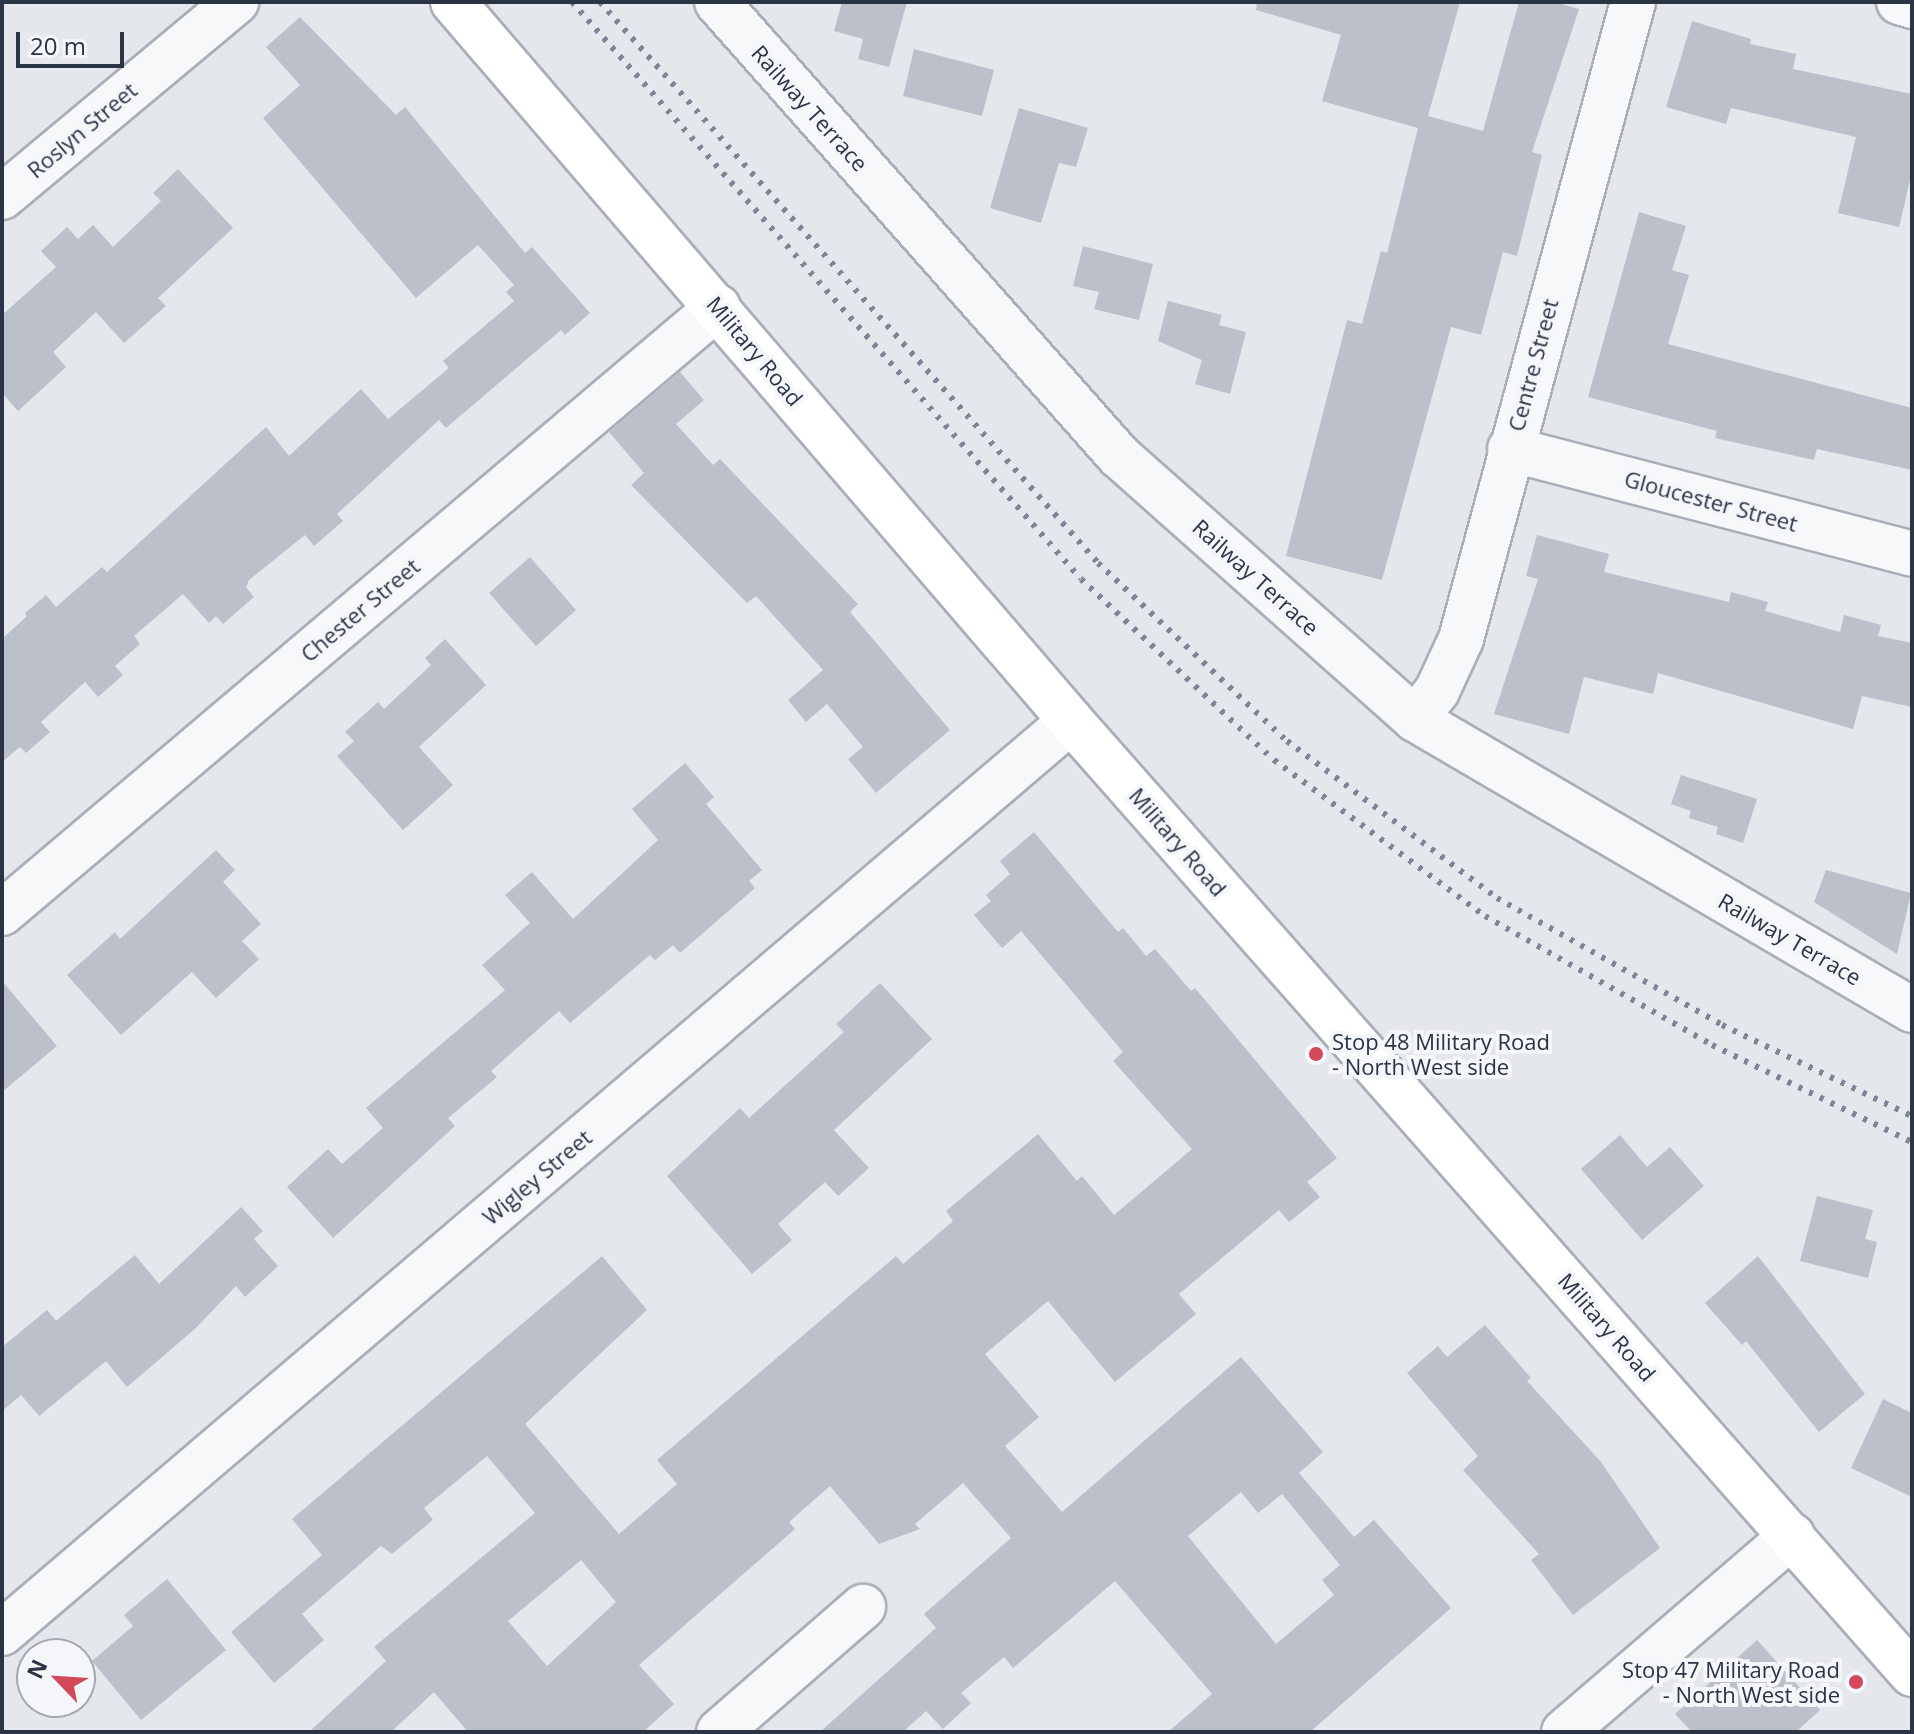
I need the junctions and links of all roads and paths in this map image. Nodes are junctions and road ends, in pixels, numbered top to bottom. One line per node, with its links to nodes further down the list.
1 (236, 2): 7 (street, Roslyn Street)
2 (453, 2): 8 (main road, Military Road)
3 (717, 2): 11 (street, Railway Terrace)
4 (1633, 2): 9 (street, Centre Street)
5 (1899, 2): 6 (street)
6 (1912, 6)
7 (2, 197)
8 (718, 307): 12 (main road, Military Road); 13 (street, Chester Street)
9 (1510, 449): 10 (street, Gloucester Street); 11 (street, Centre Street)
10 (1912, 554)
11 (1415, 719): 14 (street, Railway Terrace)
12 (1071, 721): 15 (main road, Military Road); 17 (street, Wigley Street)
13 (2, 913)
14 (1912, 1010)
15 (1792, 1536): 18 (main road, Military Road); 20 (street)
16 (863, 1607): 19 (street)
17 (2, 1633)
18 (1912, 1674)
19 (719, 1732)
20 (1564, 1732)

